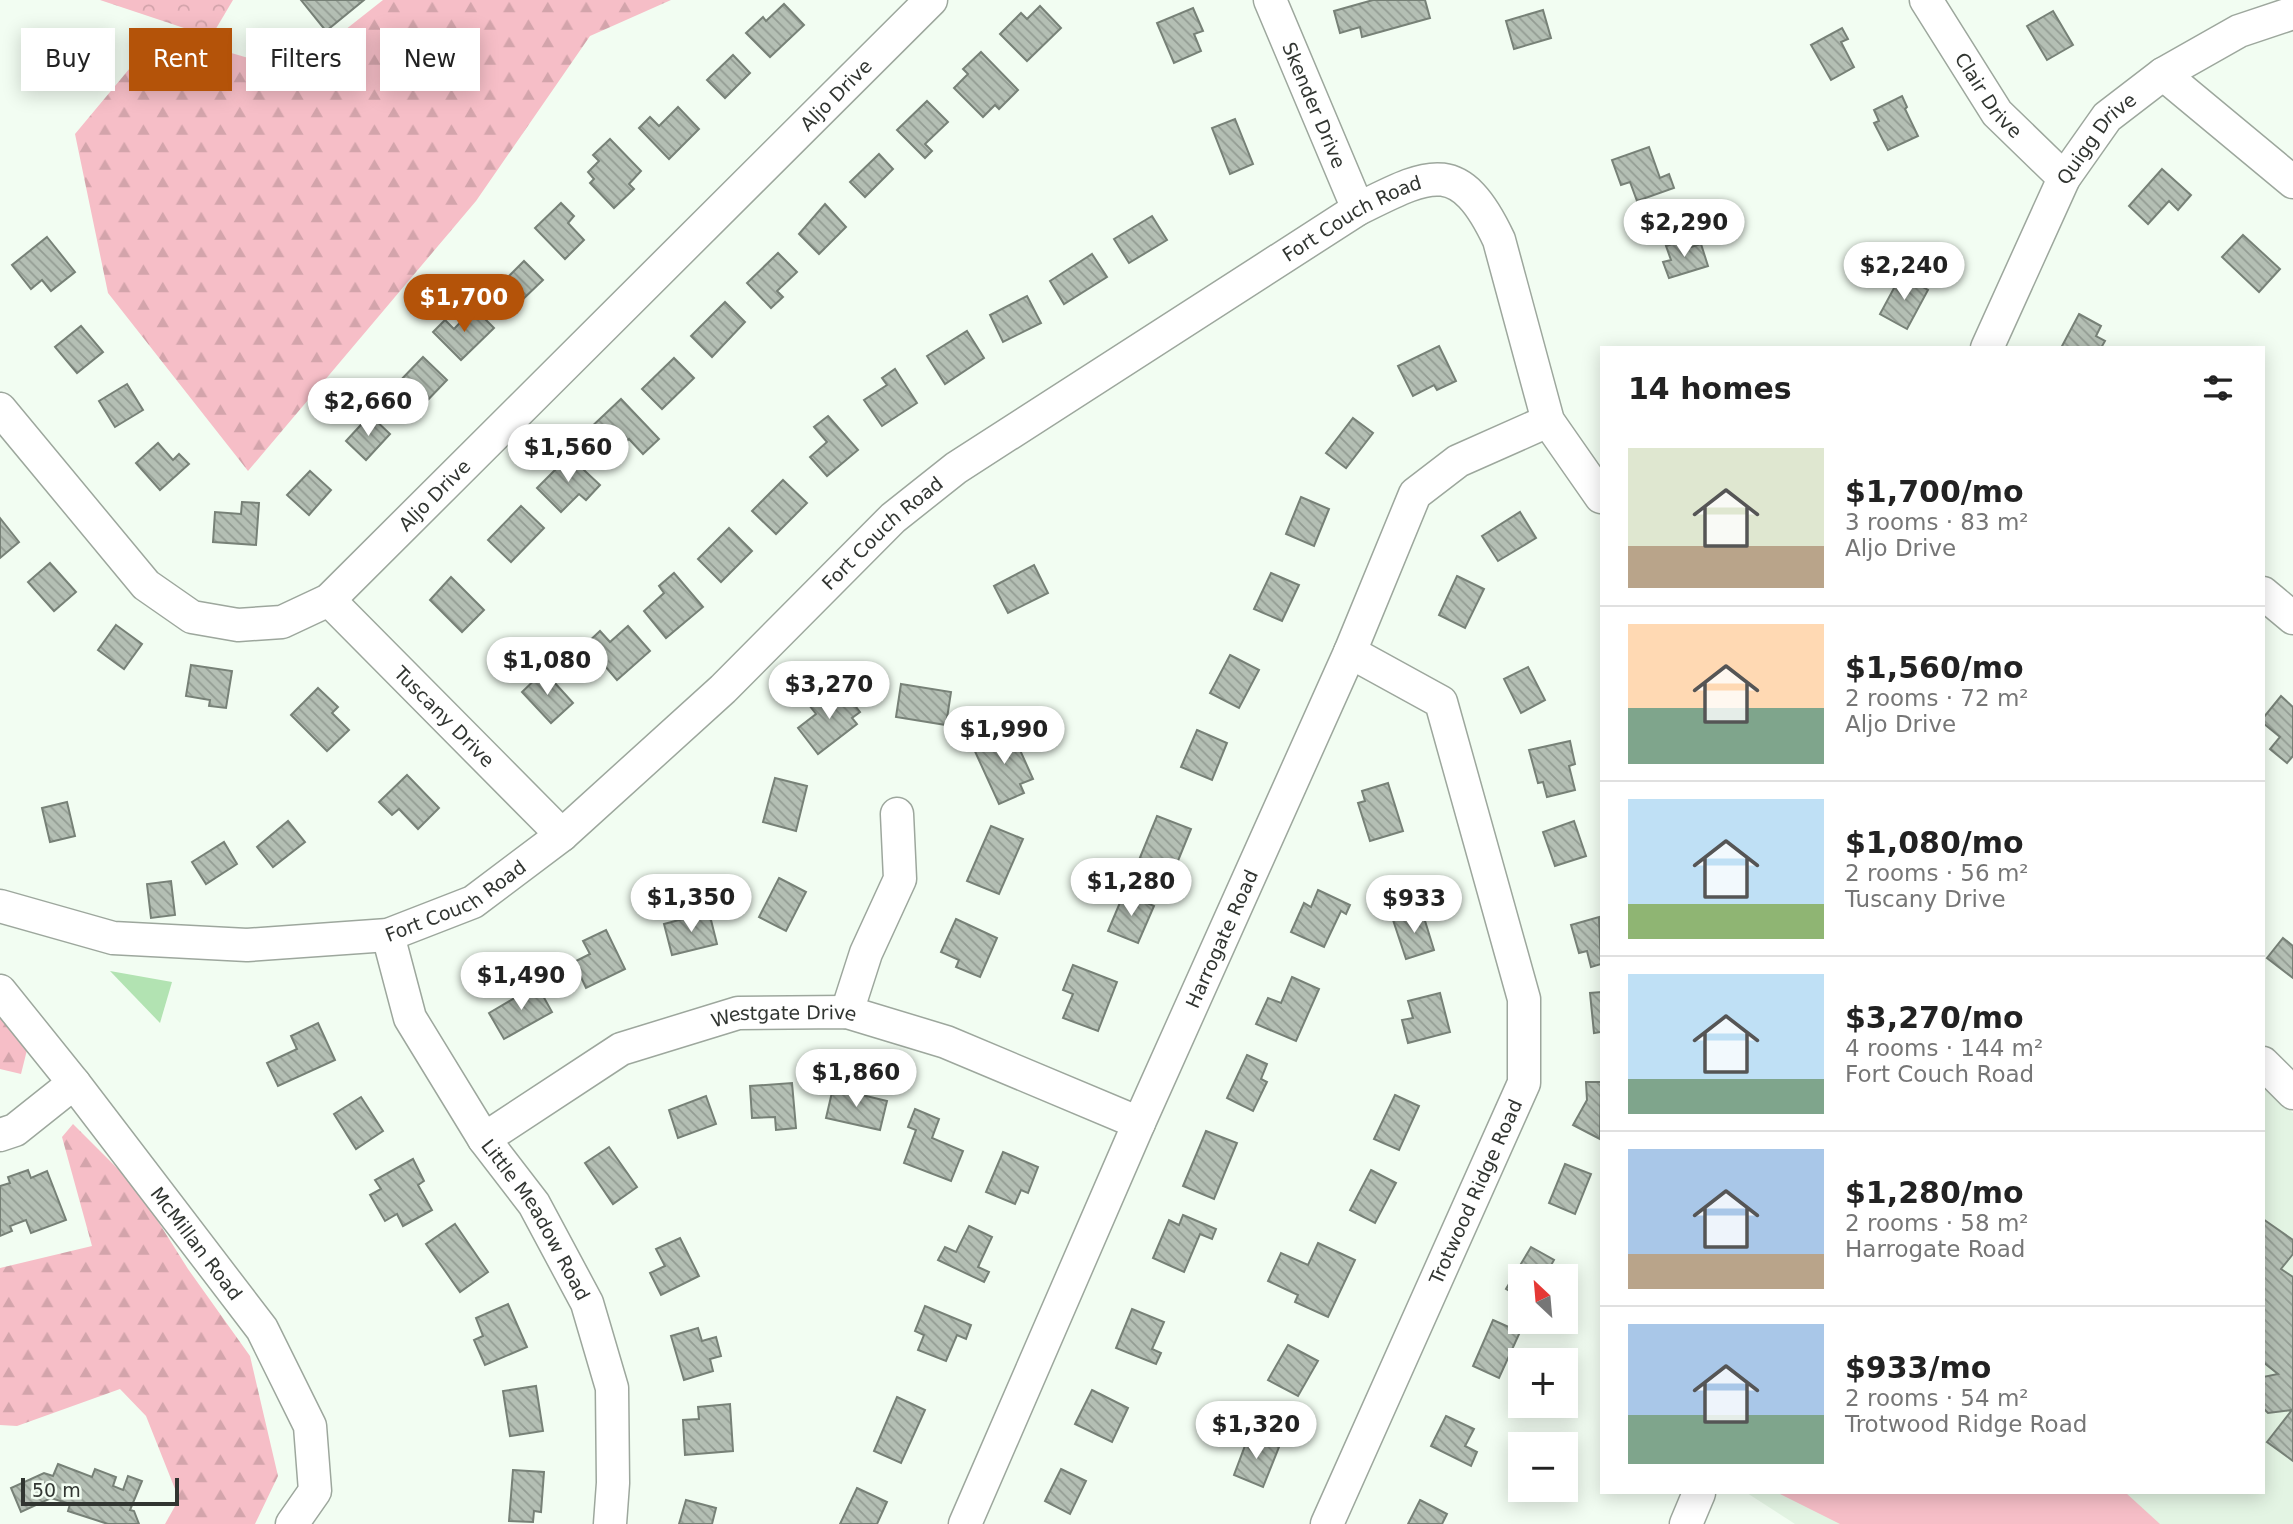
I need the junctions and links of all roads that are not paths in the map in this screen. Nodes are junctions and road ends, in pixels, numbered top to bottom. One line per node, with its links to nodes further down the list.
1 (931, 0): 14 (street, Aljo Drive)
2 (1270, 0): 8 (street, Skender Drive)
3 (1926, 0): 6 (street, Clair Drive)
4 (2293, 13): 5 (street, Quigg Drive)
5 (2163, 74): 6 (street, Quigg Drive); 7 (street)
6 (2064, 178): 9 (street, Quigg Drive)
7 (2293, 182)
8 (1358, 209): 11 (street, Fort Couch Road); 18 (street, Fort Couch Road)
9 (1988, 346)
10 (0, 409): 14 (street, Aljo Drive)
11 (1548, 421): 12 (street, Fort Couch Road); 16 (street, Harrogate Road)
12 (1600, 496)
13 (2265, 595): 15 (street)
14 (328, 600): 18 (street, Tuscany Drive)
15 (2293, 618)
16 (1350, 652): 26 (street, Harrogate Road); 33 (street, Trotwood Ridge Road)
17 (897, 814): 22 (street)
18 (562, 835): 20 (street, Fort Couch Road)
19 (0, 906): 20 (street, Fort Couch Road)
20 (388, 935): 28 (street, Little Meadow Road)
21 (0, 991): 24 (street, McMillan Road)
22 (847, 1012): 26 (street, Westgate Drive); 28 (street, Westgate Drive)
23 (2265, 1065): 25 (street)
24 (74, 1083): 27 (street); 30 (street, McMillan Road)
25 (2293, 1093)
26 (1139, 1123): 32 (street, Harrogate Road)
27 (0, 1135)
28 (484, 1139): 31 (street, Little Meadow Road)
29 (1699, 1494): 34 (street)
30 (292, 1524)
31 (610, 1524)
32 (965, 1524)
33 (1327, 1524)
34 (1686, 1524)

